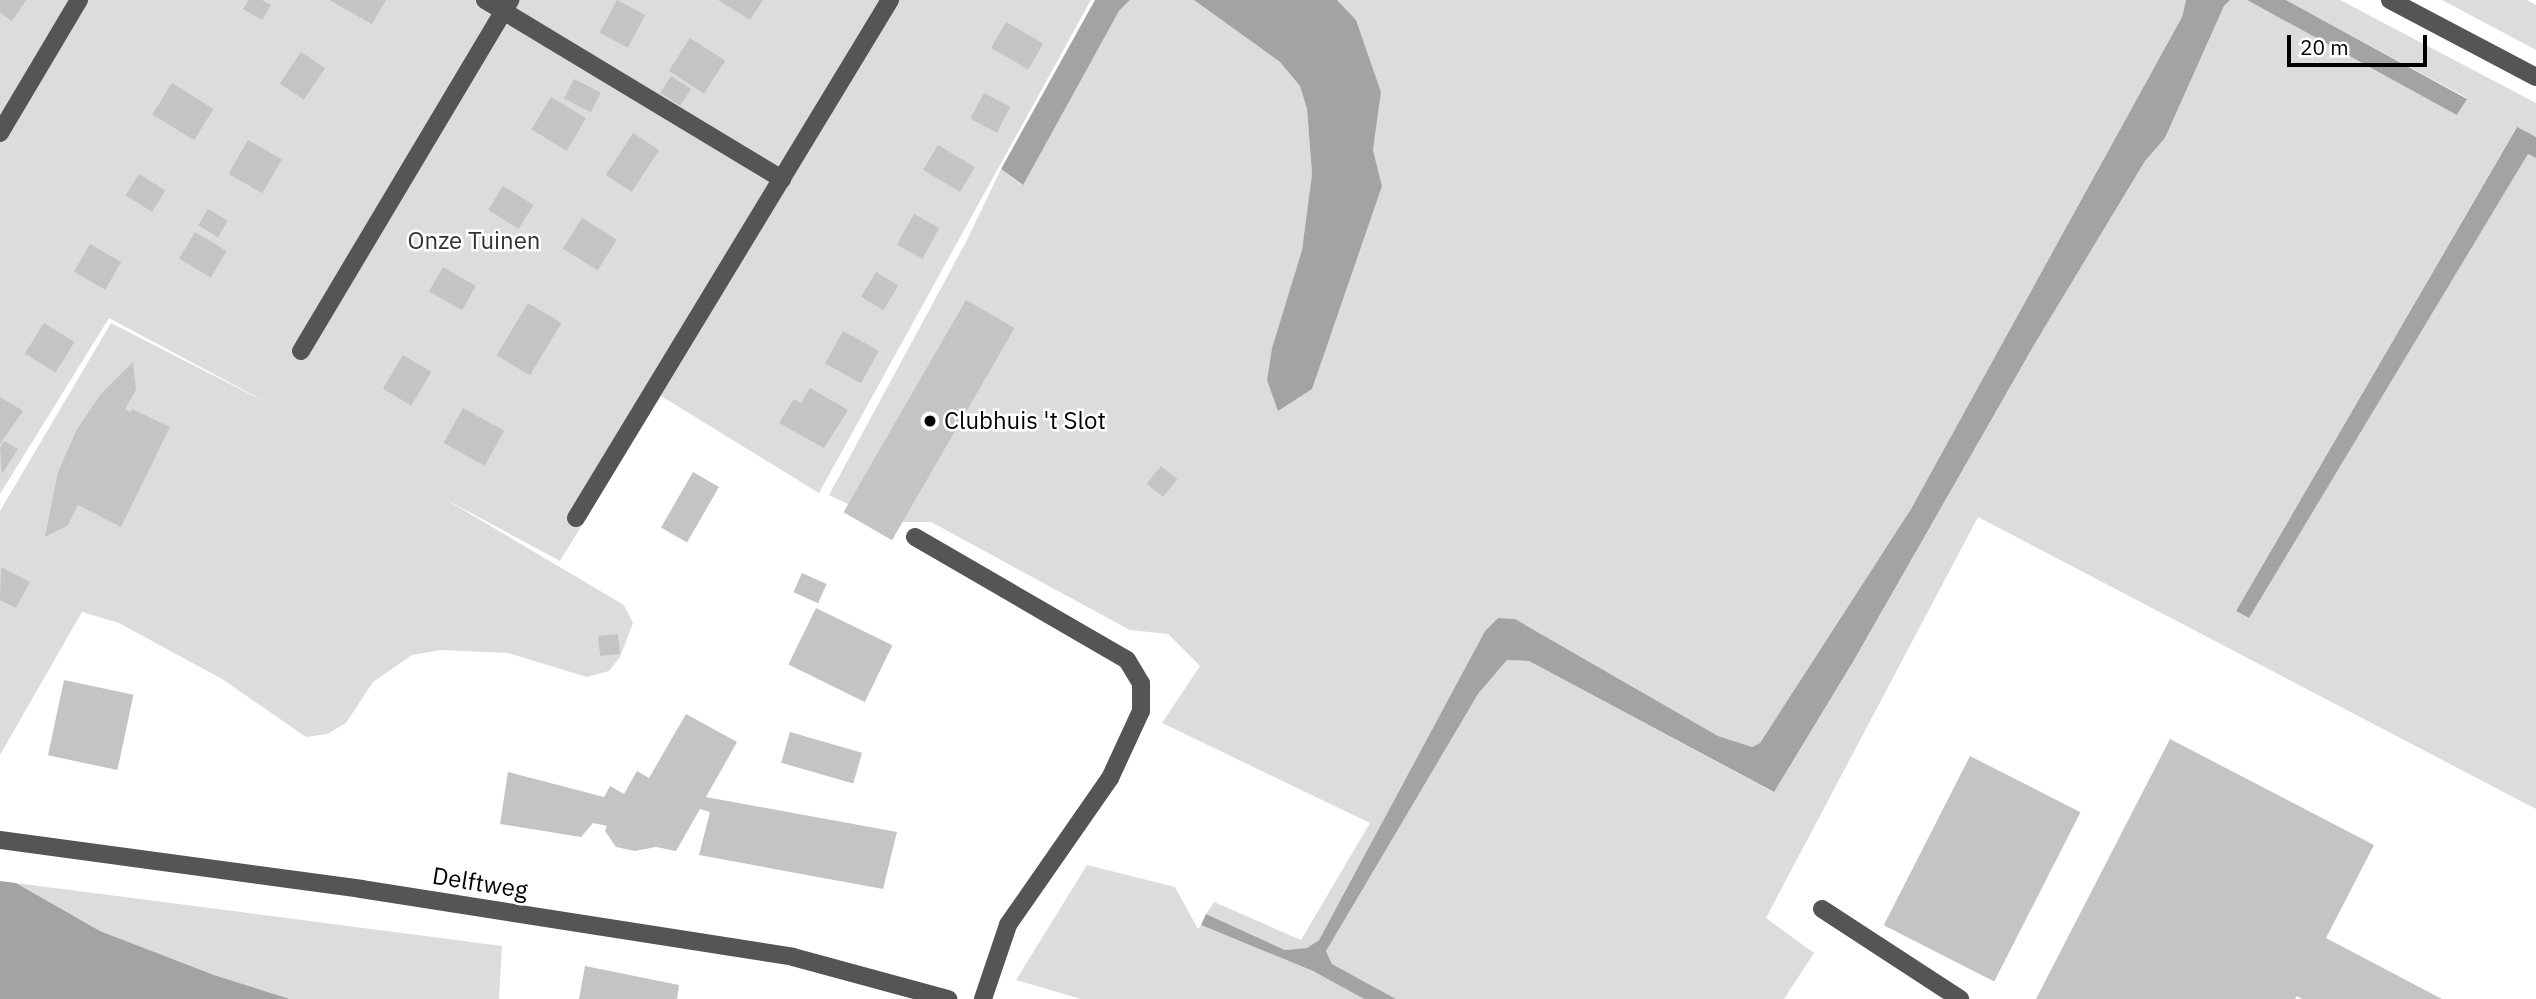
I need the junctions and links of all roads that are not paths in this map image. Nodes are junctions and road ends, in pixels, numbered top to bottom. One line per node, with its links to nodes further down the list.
1 (79, 0): 7 (street)
2 (485, 0): 5 (street)
3 (890, 0): 8 (street)
4 (2390, 0): 6 (street)
5 (507, 6): 8 (street); 9 (street)
6 (2536, 77)
7 (0, 133)
8 (782, 179): 10 (street)
9 (301, 351)
10 (576, 518)
11 (915, 537): 15 (street)
12 (0, 840): 14 (street, Delftweg)
13 (1822, 909): 16 (street)
14 (948, 999)
15 (982, 999)
16 (1960, 999)

